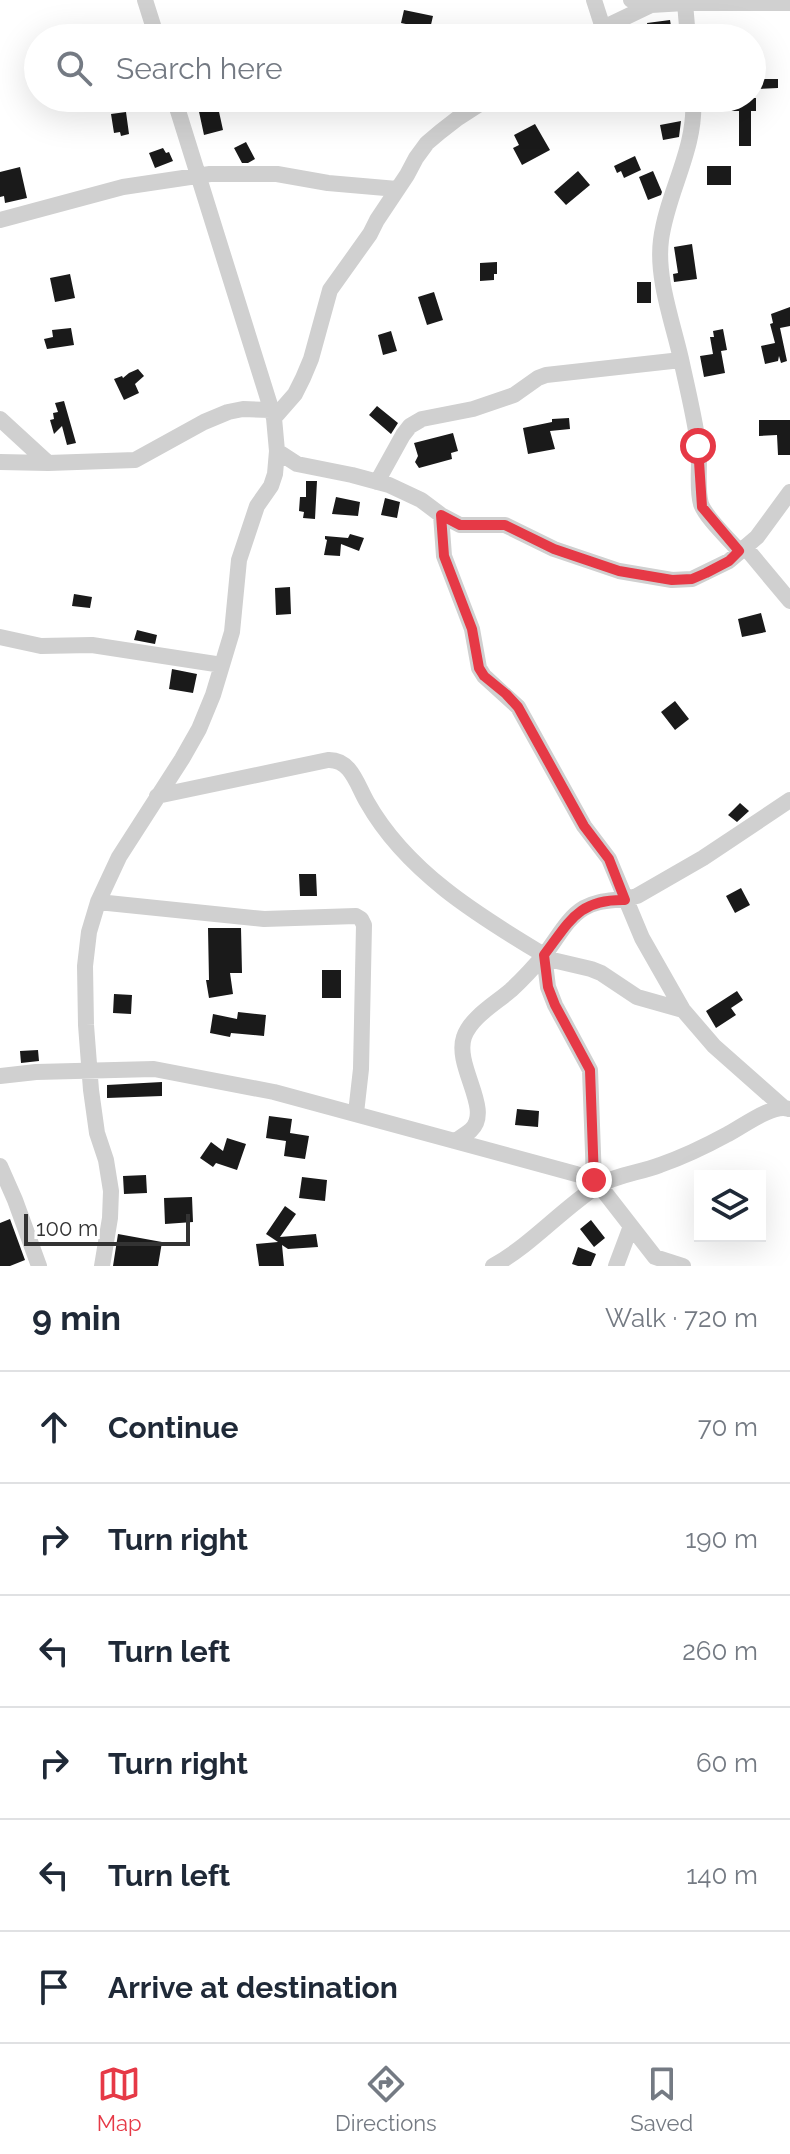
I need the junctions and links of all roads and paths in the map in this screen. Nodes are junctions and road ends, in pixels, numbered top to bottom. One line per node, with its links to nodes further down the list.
1 (145, 0): 7 (street)
2 (594, 0): 8 (street)
3 (631, 0): 6 (street)
4 (685, 3): 5 (street); 6 (street); 10 (street)
5 (790, 3)
6 (651, 5): 9 (street)
7 (153, 24)
8 (597, 24)
9 (615, 24)
10 (687, 24)
11 (178, 112): 14 (street)
12 (467, 112): 15 (street)
13 (692, 112): 17 (street)
14 (197, 175): 15 (street); 16 (street); 18 (street)
15 (397, 189): 18 (street)
16 (0, 220)
17 (681, 360): 25 (street); 28 (street)
18 (273, 414): 20 (street); 22 (street)
19 (0, 419): 22 (street)
20 (277, 451): 23 (street); 24 (street)
21 (0, 462): 22 (street)
22 (48, 463)
23 (297, 464): 24 (street); 25 (street)
24 (275, 474): 31 (street)
25 (377, 482): 27 (street)
26 (790, 492): 28 (street)
27 (441, 515): 28 (street); 34 (street)
28 (741, 557): 29 (street)
29 (790, 601)
30 (0, 637): 31 (street)
31 (222, 665): 32 (street)
32 (157, 796): 35 (street); 36 (street)
33 (790, 800): 34 (street)
34 (625, 900): 36 (street); 37 (street)
35 (98, 902): 38 (street); 41 (street)
36 (544, 957): 37 (street); 42 (street); 44 (street)
37 (683, 1010): 40 (street)
38 (89, 1071): 39 (street); 41 (street); 47 (street)
39 (0, 1076)
40 (786, 1108): 44 (street)
41 (356, 1113): 42 (street)
42 (473, 1138): 44 (street)
43 (0, 1166): 46 (street)
44 (596, 1182): 45 (street); 48 (street)
45 (631, 1226): 49 (street); 50 (street)
46 (39, 1266)
47 (102, 1266)
48 (493, 1266)
49 (616, 1266)
50 (683, 1266)

